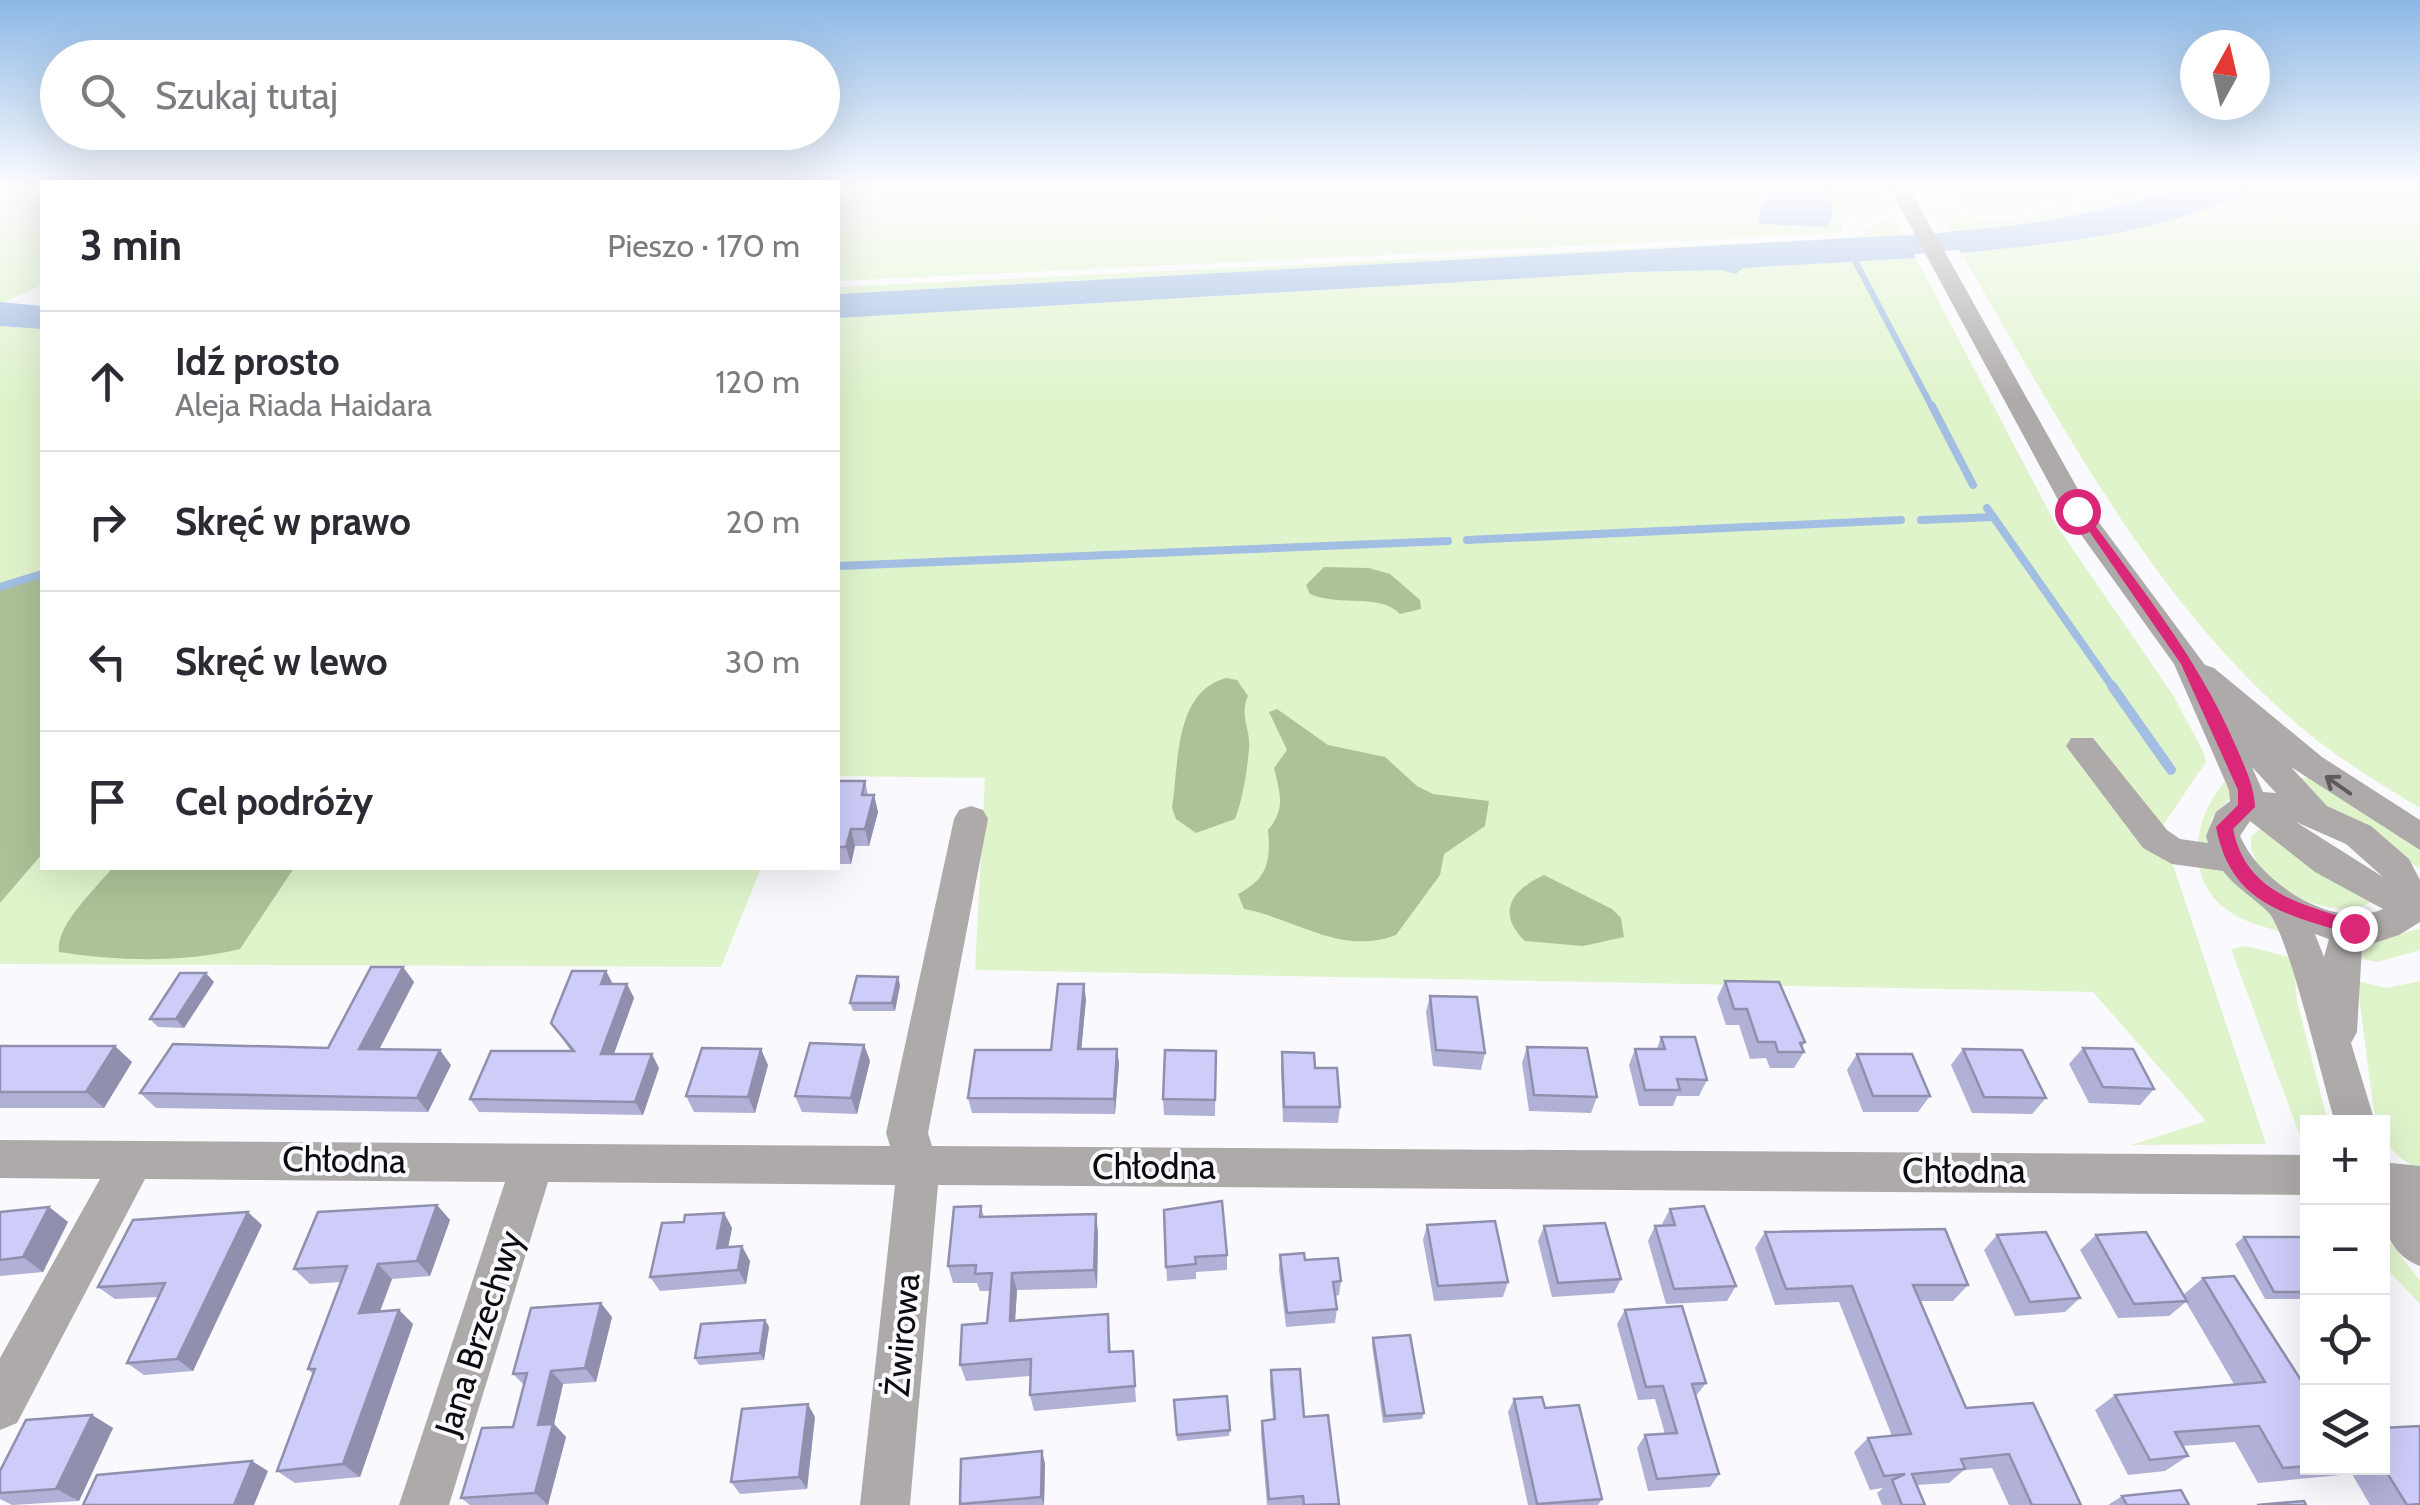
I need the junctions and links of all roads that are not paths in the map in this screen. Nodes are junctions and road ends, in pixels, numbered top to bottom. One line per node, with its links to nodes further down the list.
1 (1938, 258): 2 (street)
2 (2188, 662): 3 (street); 8 (street, one-way to 2)
3 (2206, 696): 5 (street); 6 (street)
4 (2082, 746): 9 (street)
5 (2251, 807): 6 (street); 9 (street); 10 (street)
6 (2313, 811): 10 (street)
7 (971, 819): 18 (street, Żwirowa)
8 (2420, 837)
9 (2231, 859): 11 (street)
10 (2411, 895): 12 (street)
11 (2283, 905): 12 (street); 13 (street)
12 (2354, 928): 13 (street)
13 (2335, 1047): 14 (street)
14 (2354, 1115)
15 (134, 1158): 16 (street, Chłodna); 17 (street, Chłodna); 24 (street)
16 (0, 1159)
17 (533, 1162): 18 (street, Chłodna); 25 (street, Jana Brzechwy)
18 (918, 1166): 19 (street, Chłodna); 26 (street, Żwirowa)
19 (2300, 1175)
20 (2390, 1185): 21 (street)
21 (2420, 1186)
22 (2390, 1198): 23 (street)
23 (2420, 1245)
24 (0, 1406)
25 (424, 1505)
26 (886, 1505)

